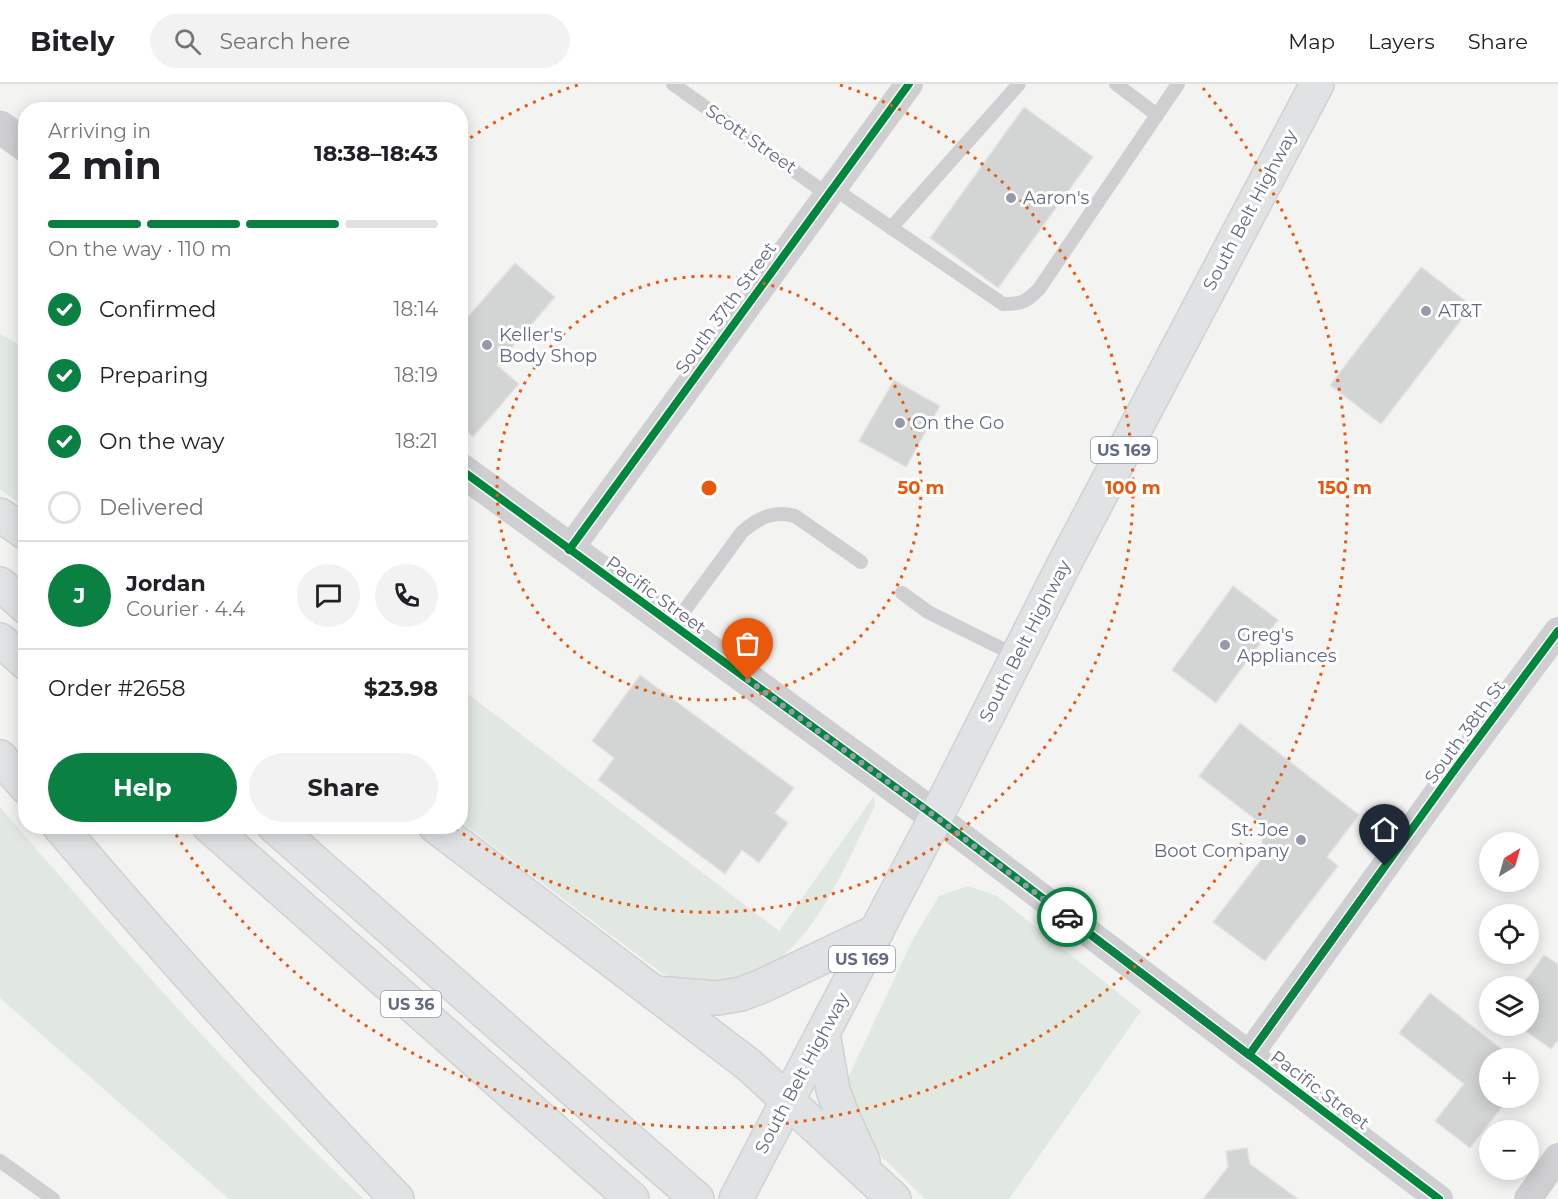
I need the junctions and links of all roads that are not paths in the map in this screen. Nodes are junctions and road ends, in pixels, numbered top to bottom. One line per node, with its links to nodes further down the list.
1 (673, 84): 10 (lane, Scott Street)
2 (909, 84): 10 (street, South 37th Street)
3 (1018, 84): 11 (lane)
4 (1116, 84): 7 (lane)
5 (1178, 84): 7 (lane, Scott Street)
6 (1316, 84): 24 (main road, South Belt Highway / US 169)
7 (1157, 115): 11 (lane, Scott Street)
8 (0, 127): 9 (street)
9 (18, 140)
10 (831, 191): 11 (lane, Scott Street); 15 (street, South 37th Street)
11 (891, 228)
12 (468, 475): 15 (street, Pacific Street)
13 (0, 515): 14 (main road)
14 (18, 527)
15 (569, 550): 20 (street, Pacific Street)
16 (861, 562): 20 (lane)
17 (0, 584): 19 (main road)
18 (902, 593): 24 (lane)
19 (18, 600)
20 (673, 626): 27 (street, Pacific Street)
21 (1558, 631): 35 (street, South 38th St)
22 (0, 640): 23 (main road)
23 (18, 656)
24 (1017, 656): 27 (main road, South Belt Highway / US 169)
25 (0, 757): 26 (main road)
26 (18, 778)
27 (936, 817): 32 (main road, South Belt Highway / US 169); 35 (street, Pacific Street)
28 (66, 834): 42 (main road)
29 (218, 834): 40 (main road, US 36)
30 (283, 834): 43 (main road, US 36)
31 (445, 834): 33 (main road)
32 (877, 931): 33 (main road); 34 (main road, South Belt Highway / US 169)
33 (654, 993): 36 (main road)
34 (823, 1033): 36 (main road, South Belt Highway / US 169); 39 (main road)
35 (1249, 1055): 46 (street, Pacific Street)
36 (788, 1101): 39 (main road); 44 (main road, South Belt Highway / US 169)
37 (1558, 1157): 47 (street)
38 (0, 1161): 41 (lane)
39 (871, 1177): 45 (main road)
40 (623, 1190)
41 (53, 1199)
42 (397, 1199)
43 (697, 1199)
44 (736, 1199)
45 (894, 1199)
46 (1439, 1199)
47 (1528, 1199)

